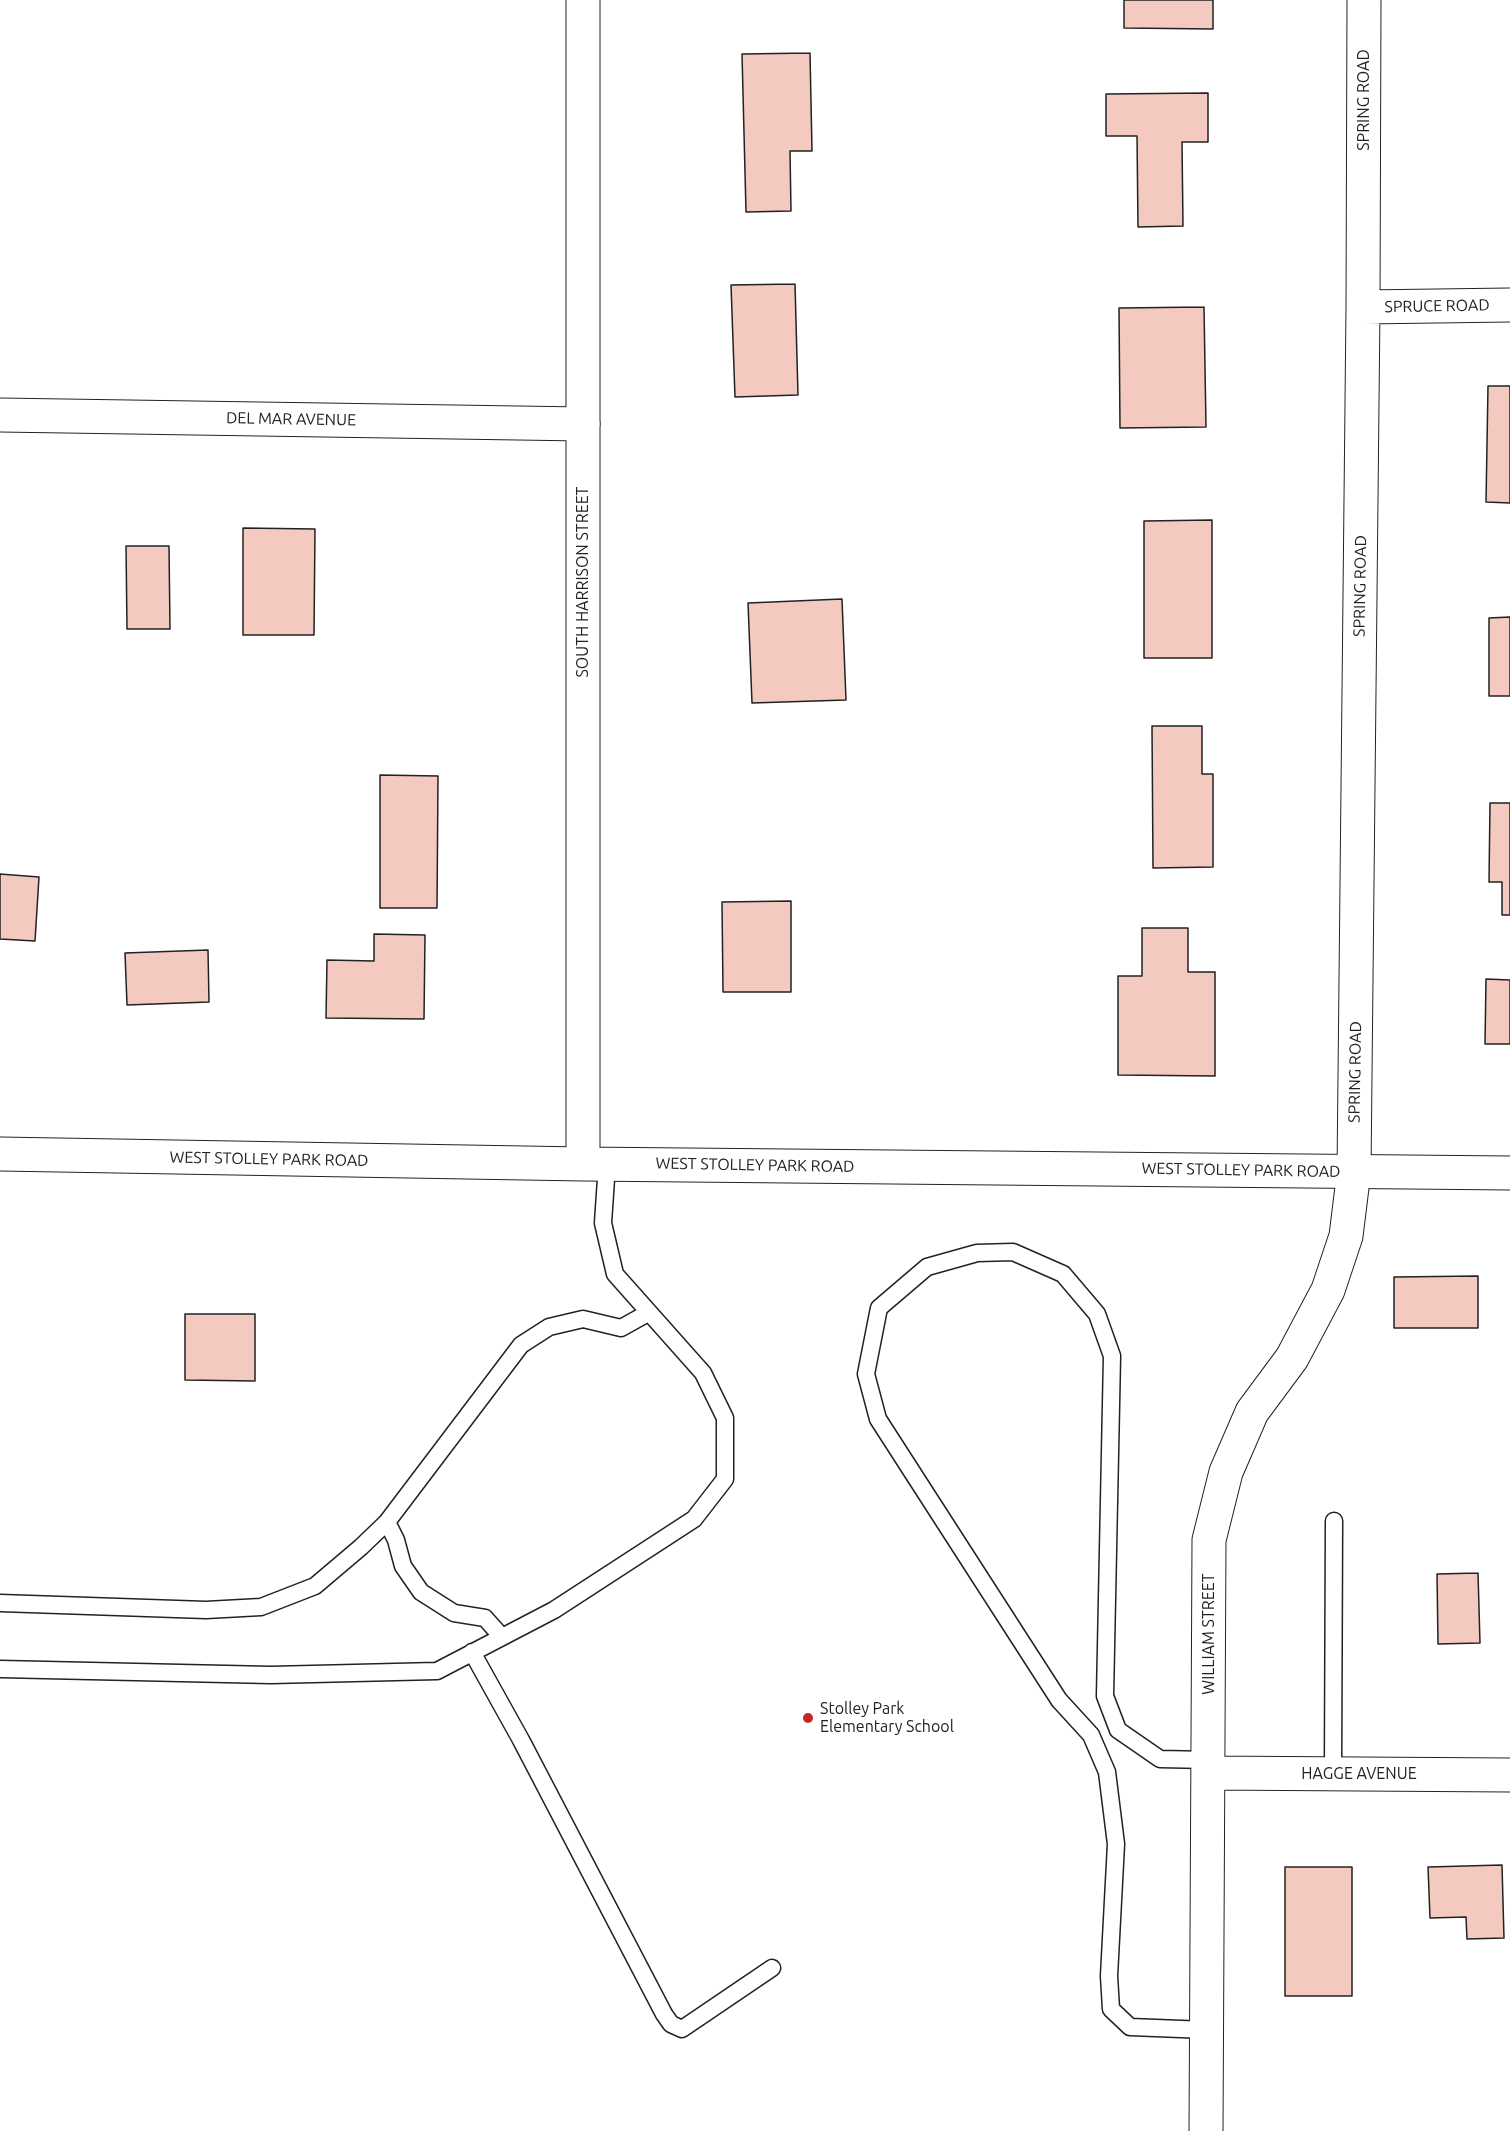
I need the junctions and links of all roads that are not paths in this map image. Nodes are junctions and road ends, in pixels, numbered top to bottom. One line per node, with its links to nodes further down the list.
1 (583, 0): 6 (street, SOUTH HARRISON STREET)
2 (1364, 0): 4 (street, SPRING ROAD)
3 (1510, 305): 4 (street, SPRUCE ROAD)
4 (1363, 307): 9 (street, SPRING ROAD)
5 (0, 415): 6 (street, DEL MAR AVENUE)
6 (583, 424): 8 (street, SOUTH HARRISON STREET)
7 (0, 1154): 8 (street, WEST STOLLEY PARK ROAD)
8 (595, 1164): 9 (street, WEST STOLLEY PARK ROAD); 11 (lane)
9 (1354, 1171): 10 (street, WEST STOLLEY PARK ROAD); 18 (street, WILLIAM STREET)
10 (1510, 1173)
11 (648, 1313): 13 (lane); 15 (lane)
12 (1334, 1521): 19 (lane)
13 (387, 1522): 14 (lane); 15 (lane)
14 (0, 1603)
15 (502, 1637): 16 (lane)
16 (472, 1652): 17 (lane); 21 (lane)
17 (0, 1669)
18 (1209, 1766): 19 (street, HAGGE AVENUE); 22 (street, WILLIAM STREET); 22 (lane)
19 (1334, 1774): 20 (street, HAGGE AVENUE)
20 (1510, 1775)
21 (771, 1968)
22 (1207, 2030): 23 (street, WILLIAM STREET)
23 (1206, 2131)

